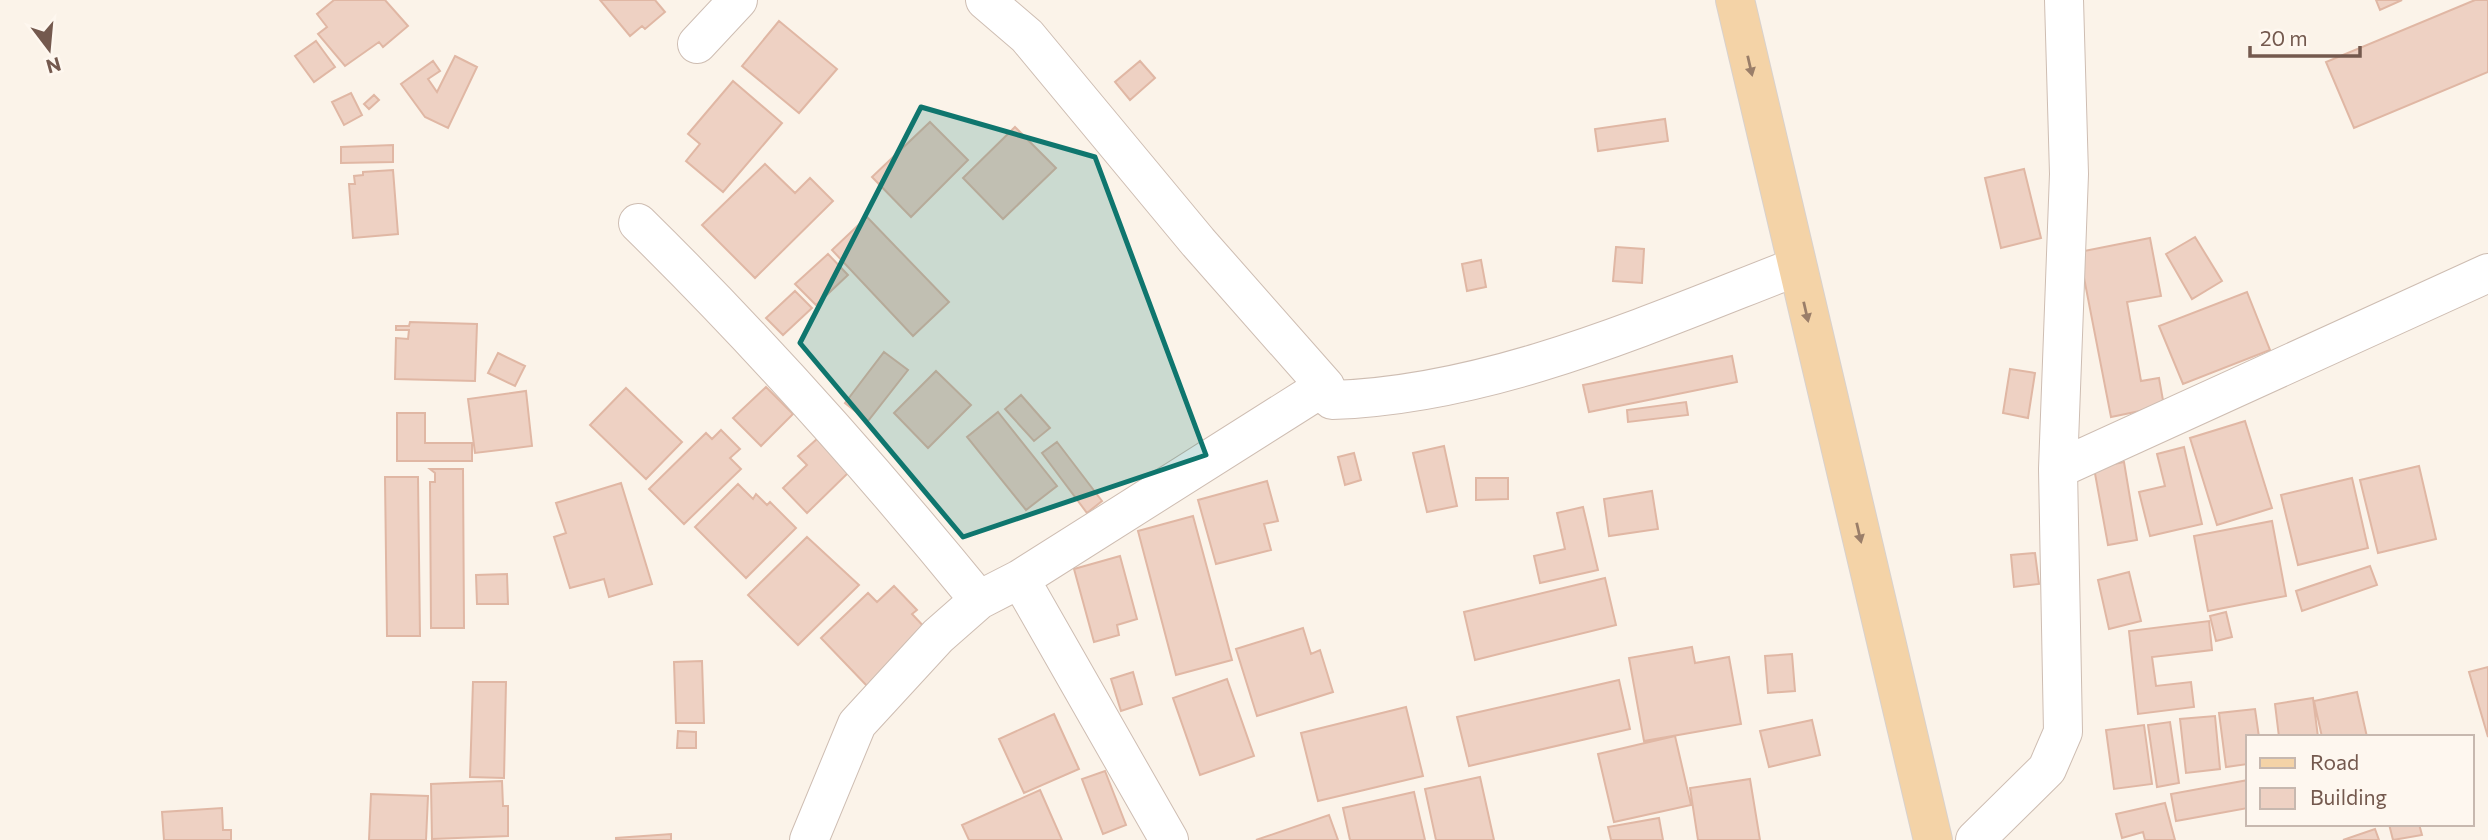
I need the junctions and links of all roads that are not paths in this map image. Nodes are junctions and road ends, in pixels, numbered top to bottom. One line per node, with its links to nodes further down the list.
1 (738, 0): 6 (street)
2 (985, 0): 11 (street)
3 (1734, 0): 7 (main road, one-way to 7)
4 (1762, 0): 7 (main road)
5 (2064, 0): 12 (street)
6 (697, 44)
7 (1781, 141): 9 (main road); 18 (main road)
8 (638, 223): 14 (street)
9 (1796, 267): 11 (street); 17 (main road, one-way to 17)
10 (2488, 273): 12 (street)
11 (1325, 386): 13 (street)
12 (2058, 468): 19 (street)
13 (1020, 579): 14 (street); 16 (street)
14 (979, 600): 15 (street)
15 (809, 840)
16 (1169, 840)
17 (1933, 840)
18 (1956, 840)
19 (1975, 840)

